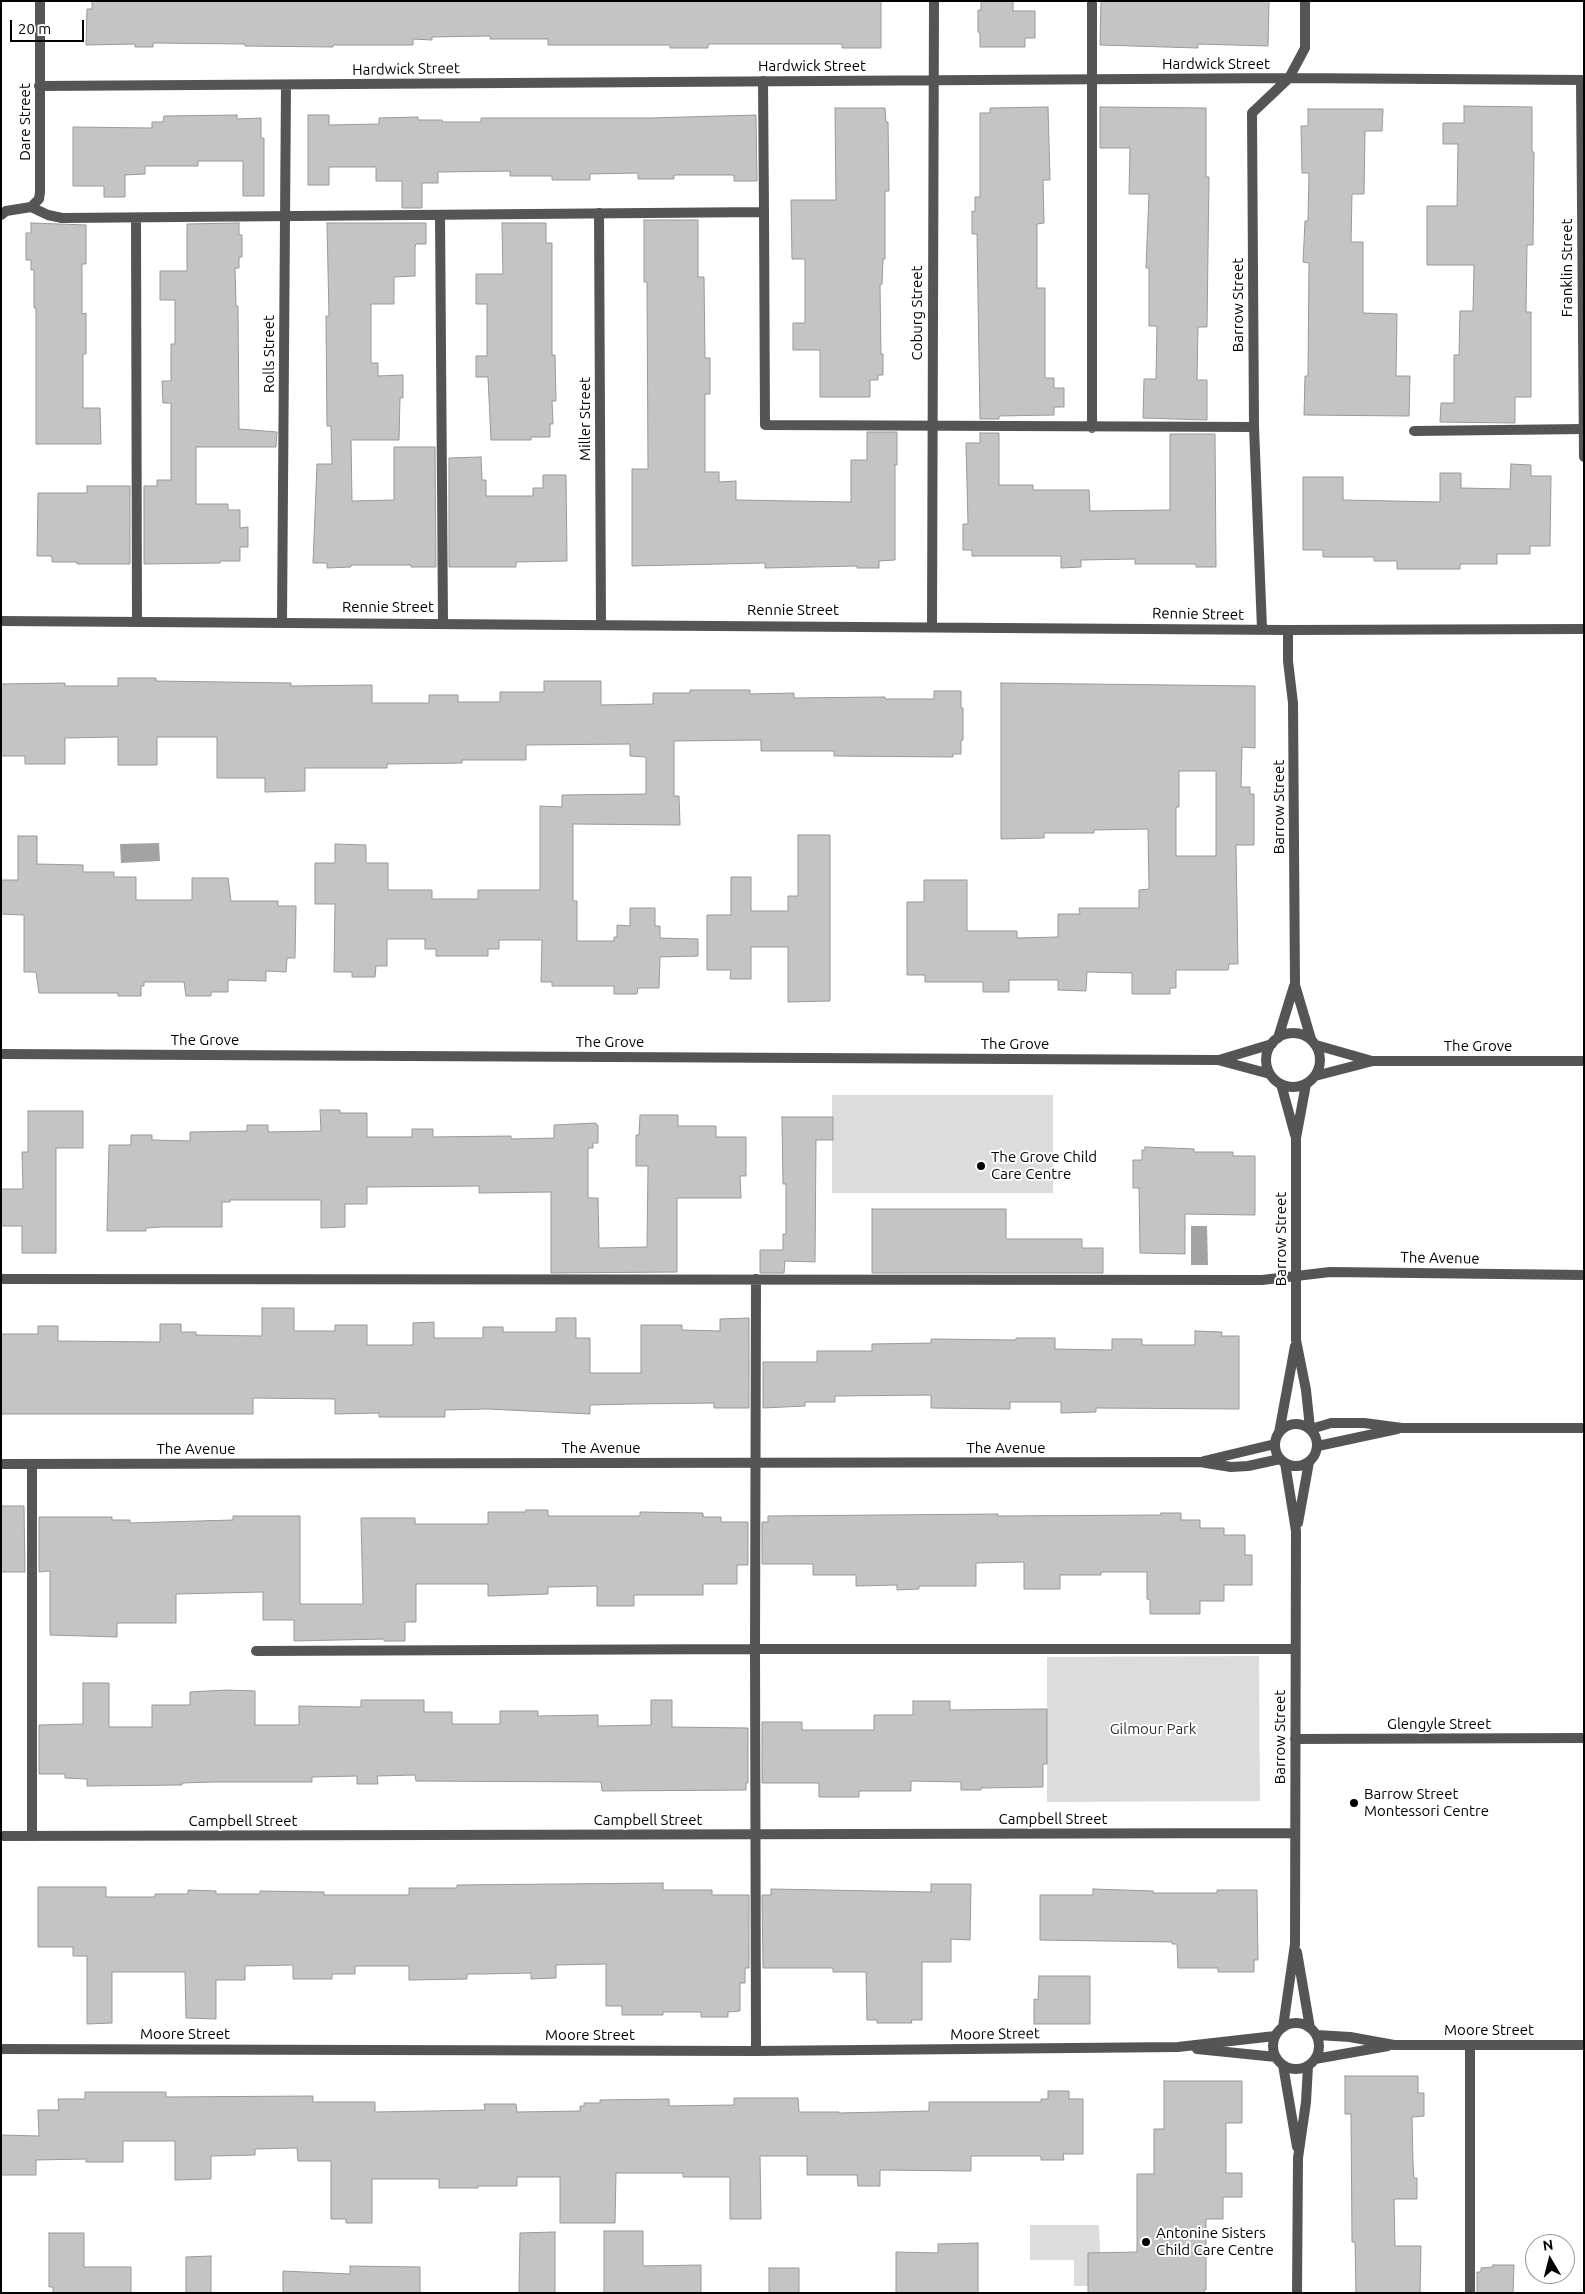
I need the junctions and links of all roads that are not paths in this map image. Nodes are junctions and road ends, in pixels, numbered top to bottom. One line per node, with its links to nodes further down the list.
1 (40, 1): 10 (street, Dare Street)
2 (934, 1): 9 (street, Coburg Street)
3 (1092, 1): 6 (street)
4 (1305, 1): 5 (street, Barrow Street)
5 (1289, 78): 6 (street, Hardwick Street); 7 (street, Hardwick Street); 20 (street, Barrow Street)
6 (1092, 80): 9 (street, Hardwick Street); 21 (street)
7 (1582, 80): 22 (street, Franklin Street)
8 (763, 81): 9 (street, Hardwick Street); 11 (street, Hardwick Street); 13 (street)
9 (934, 82): 19 (street, Coburg Street)
10 (40, 86): 11 (street, Hardwick Street); 12 (street, Dare Street)
11 (286, 86): 16 (street, Rolls Street)
12 (31, 207): 15 (street); 18 (street)
13 (764, 212): 14 (street); 19 (street)
14 (599, 214): 17 (street); 29 (street, Miller Street)
15 (1, 215)
16 (287, 216): 17 (street); 18 (street); 27 (street, Rolls Street)
17 (440, 216): 28 (street)
18 (136, 218): 26 (street)
19 (932, 426): 21 (street); 30 (street, Coburg Street)
20 (1254, 427): 21 (street); 31 (street, Barrow Street)
21 (1092, 428)
22 (1584, 429): 23 (street); 24 (street, Franklin Street)
23 (1414, 431)
24 (1584, 457)
25 (1, 621): 26 (street, Rennie Street)
26 (137, 621): 27 (street, Rennie Street)
27 (282, 622): 28 (street, Rennie Street)
28 (443, 622): 29 (street, Rennie Street)
29 (600, 625): 30 (street, Rennie Street)
30 (932, 626): 31 (street, Rennie Street)
31 (1262, 629): 33 (street, Rennie Street)
32 (1584, 629): 33 (street, Rennie Street)
33 (1288, 630): 34 (street, Barrow Street)
34 (1295, 985): 35 (street, Barrow Street); 36 (street, Barrow Street)
35 (1275, 1041): 36 (street); 38 (street, The Grove); 41 (street)
36 (1313, 1042): 39 (street, The Grove); 42 (street)
37 (1, 1054): 38 (street, The Grove)
38 (1218, 1060): 41 (street, The Grove)
39 (1373, 1061): 40 (street, The Grove); 42 (street, The Grove)
40 (1584, 1061)
41 (1270, 1074): 43 (street)
42 (1315, 1076): 44 (street)
43 (1281, 1084): 44 (street); 45 (street, Barrow Street)
44 (1306, 1084): 45 (street, Barrow Street)
45 (1296, 1138): 47 (street, Barrow Street)
46 (1584, 1275): 47 (street, The Avenue)
47 (1296, 1276): 49 (street, The Avenue); 50 (street, Barrow Street)
48 (1, 1279): 49 (street, The Avenue)
49 (756, 1279): 58 (street)
50 (1296, 1340): 51 (street, Barrow Street); 54 (street, Barrow Street)
51 (1310, 1428): 52 (street); 54 (street); 56 (street)
52 (1402, 1428): 53 (street); 56 (street)
53 (1584, 1428)
54 (1279, 1433): 55 (street)
55 (1275, 1444): 57 (street); 59 (street, The Avenue)
56 (1318, 1446): 60 (street)
57 (1283, 1461): 59 (street, The Avenue); 60 (street); 63 (street, Barrow Street)
58 (757, 1462): 59 (street, The Avenue); 62 (street, The Avenue); 64 (street)
59 (1200, 1462)
60 (1309, 1462): 63 (street, Barrow Street)
61 (1, 1464): 62 (street, The Avenue)
62 (32, 1464): 72 (street)
63 (1296, 1532): 65 (street, Barrow Street)
64 (755, 1649): 65 (street); 66 (street); 70 (street)
65 (1296, 1649): 68 (street, Barrow Street)
66 (256, 1651)
67 (1584, 1738): 68 (street, Glengyle Street)
68 (1295, 1739): 69 (street, Barrow Street)
69 (1294, 1832): 70 (street, Campbell Street); 73 (street, Barrow Street)
70 (756, 1835): 72 (street, Campbell Street); 82 (street)
71 (1, 1836): 72 (street, Campbell Street)
72 (32, 1836)
73 (1295, 1944): 74 (street, Barrow Street); 75 (street, Barrow Street)
74 (1283, 2027): 75 (street); 76 (street)
75 (1314, 2031): 77 (street, Moore Street); 84 (street)
76 (1275, 2036): 80 (street, Moore Street); 83 (street)
77 (1394, 2045): 78 (street, Moore Street); 84 (street, Moore Street)
78 (1470, 2045): 79 (street, Moore Street); 87 (street)
79 (1584, 2045)
80 (1178, 2047): 82 (street, Moore Street); 83 (street, Moore Street)
81 (1, 2049): 82 (street, Moore Street)
82 (756, 2051)
83 (1279, 2061): 84 (street); 85 (street)
84 (1311, 2063): 85 (street)
85 (1298, 2158): 86 (street)
86 (1297, 2293)
87 (1470, 2293)

